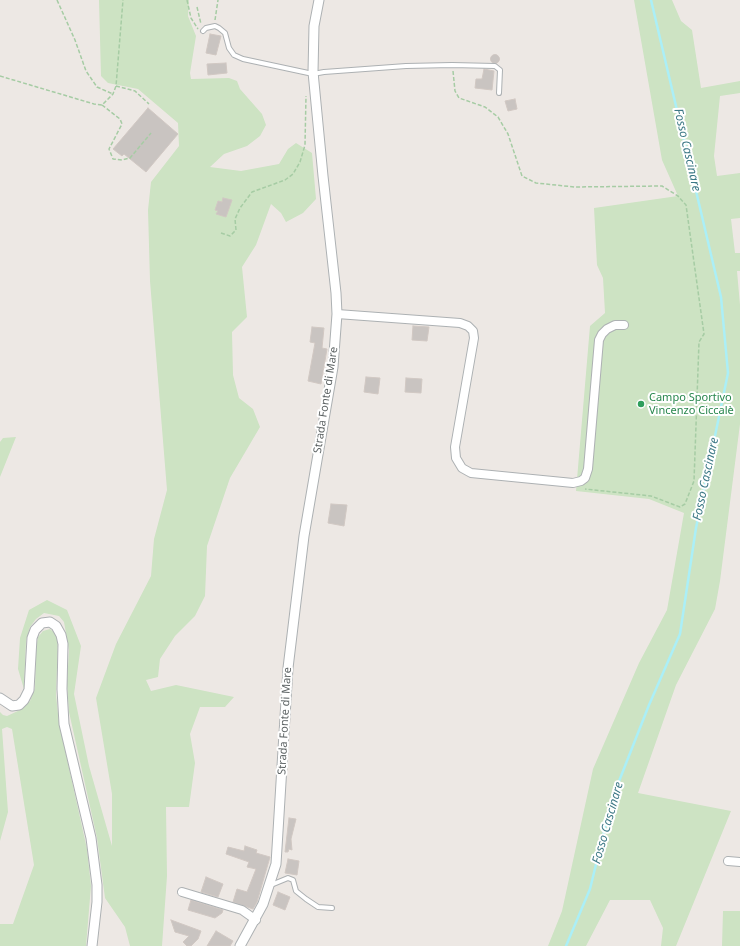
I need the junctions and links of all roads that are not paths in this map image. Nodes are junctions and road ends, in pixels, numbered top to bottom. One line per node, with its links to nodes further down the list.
1 (319, 0): 3 (street, Strada Fonte di Mare)
2 (203, 31): 3 (lane)
3 (313, 74): 4 (lane); 5 (street, Strada Fonte di Mare)
4 (499, 93)
5 (337, 314): 6 (street); 10 (street, Strada Fonte di Mare)
6 (624, 325)
7 (0, 698): 14 (street)
8 (728, 861): 9 (street)
9 (740, 862)
10 (270, 885): 12 (lane); 13 (street, Strada Fonte di Mare)
11 (182, 892): 13 (street)
12 (332, 908)
13 (256, 920): 15 (street, Strada Fonte di Mare)
14 (92, 946)
15 (240, 946)

